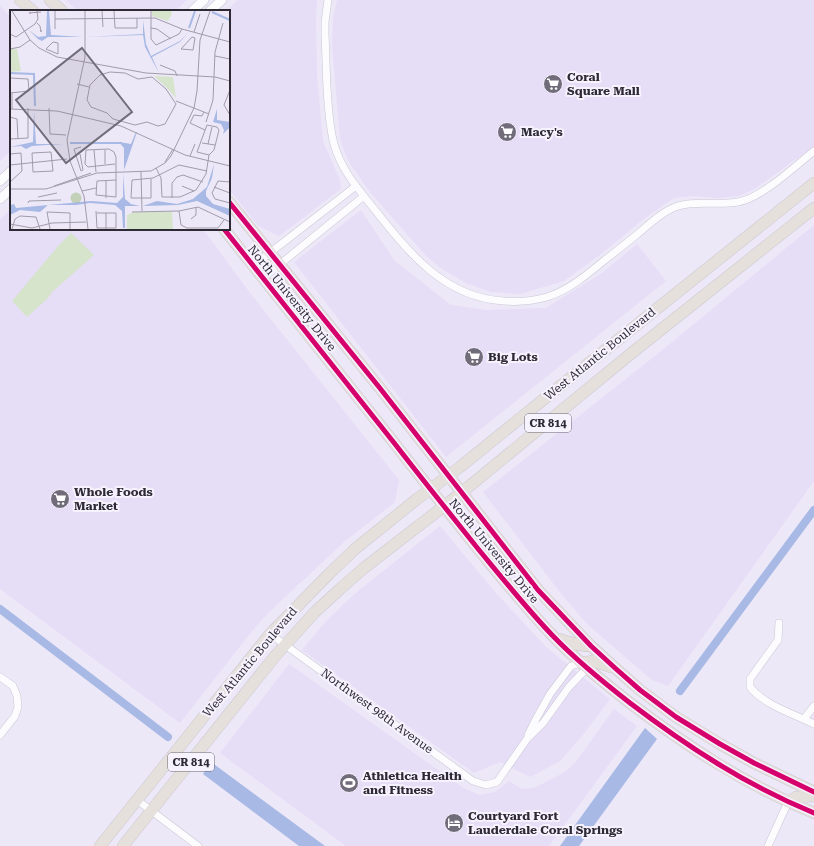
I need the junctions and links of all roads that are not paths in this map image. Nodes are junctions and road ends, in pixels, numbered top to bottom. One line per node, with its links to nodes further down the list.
1 (20, 0): 6 (main road)
2 (50, 0): 7 (main road)
3 (204, 0): 8 (street)
4 (222, 0): 9 (street)
5 (328, 0): 14 (street)
6 (32, 10)
7 (61, 10)
8 (193, 10)
9 (211, 10)
10 (814, 150): 16 (street)
11 (10, 173): 12 (street)
12 (0, 181)
13 (814, 183): 25 (main road, West Atlantic Boulevard / CR 814)
14 (356, 186): 16 (street); 21 (street)
15 (10, 190): 17 (street)
16 (364, 196): 22 (street)
17 (0, 199)
18 (230, 203): 21 (main road, North University Drive)
19 (814, 208): 27 (main road, West Atlantic Boulevard / CR 814)
20 (225, 230): 23 (main road, North University Drive)
21 (270, 253): 22 (main road, North University Drive); 23 (street)
22 (279, 264): 24 (street); 25 (main road, North University Drive)
23 (253, 266): 24 (main road, North University Drive)
24 (263, 278): 26 (main road, North University Drive)
25 (448, 476): 26 (main road, West Atlantic Boulevard / CR 814); 27 (main road, North University Drive)
26 (430, 489): 28 (main road, North University Drive); 30 (main road, West Atlantic Boulevard / CR 814)
27 (461, 493): 28 (main road, West Atlantic Boulevard / CR 814); 33 (main road, North University Drive)
28 (444, 506): 31 (main road, North University Drive); 32 (main road, West Atlantic Boulevard / CR 814)
29 (779, 623): 38 (street)
30 (270, 634): 32 (street, Northwest 98th Avenue); 44 (main road, West Atlantic Boulevard / CR 814)
31 (553, 636): 33 (main road); 34 (main road, North University Drive)
32 (285, 645): 41 (street, Northwest 98th Avenue); 46 (main road, West Atlantic Boulevard / CR 814)
33 (591, 646): 35 (main road, North University Drive)
34 (584, 665): 35 (main road); 41 (street); 41 (street); 45 (main road, North University Drive)
35 (615, 668): 42 (main road, North University Drive)
36 (0, 677): 40 (street)
37 (814, 706): 38 (street)
38 (804, 719): 39 (street)
39 (814, 724)
40 (0, 735)
41 (527, 739)
42 (814, 792)
43 (814, 796): 45 (main road)
44 (137, 800): 46 (street); 48 (main road, West Atlantic Boulevard / CR 814)
45 (788, 802): 47 (main road, North University Drive); 51 (street)
46 (151, 811): 49 (main road, West Atlantic Boulevard / CR 814); 50 (street)
47 (814, 813)
48 (100, 846)
49 (123, 846)
50 (198, 846)
51 (768, 846)

